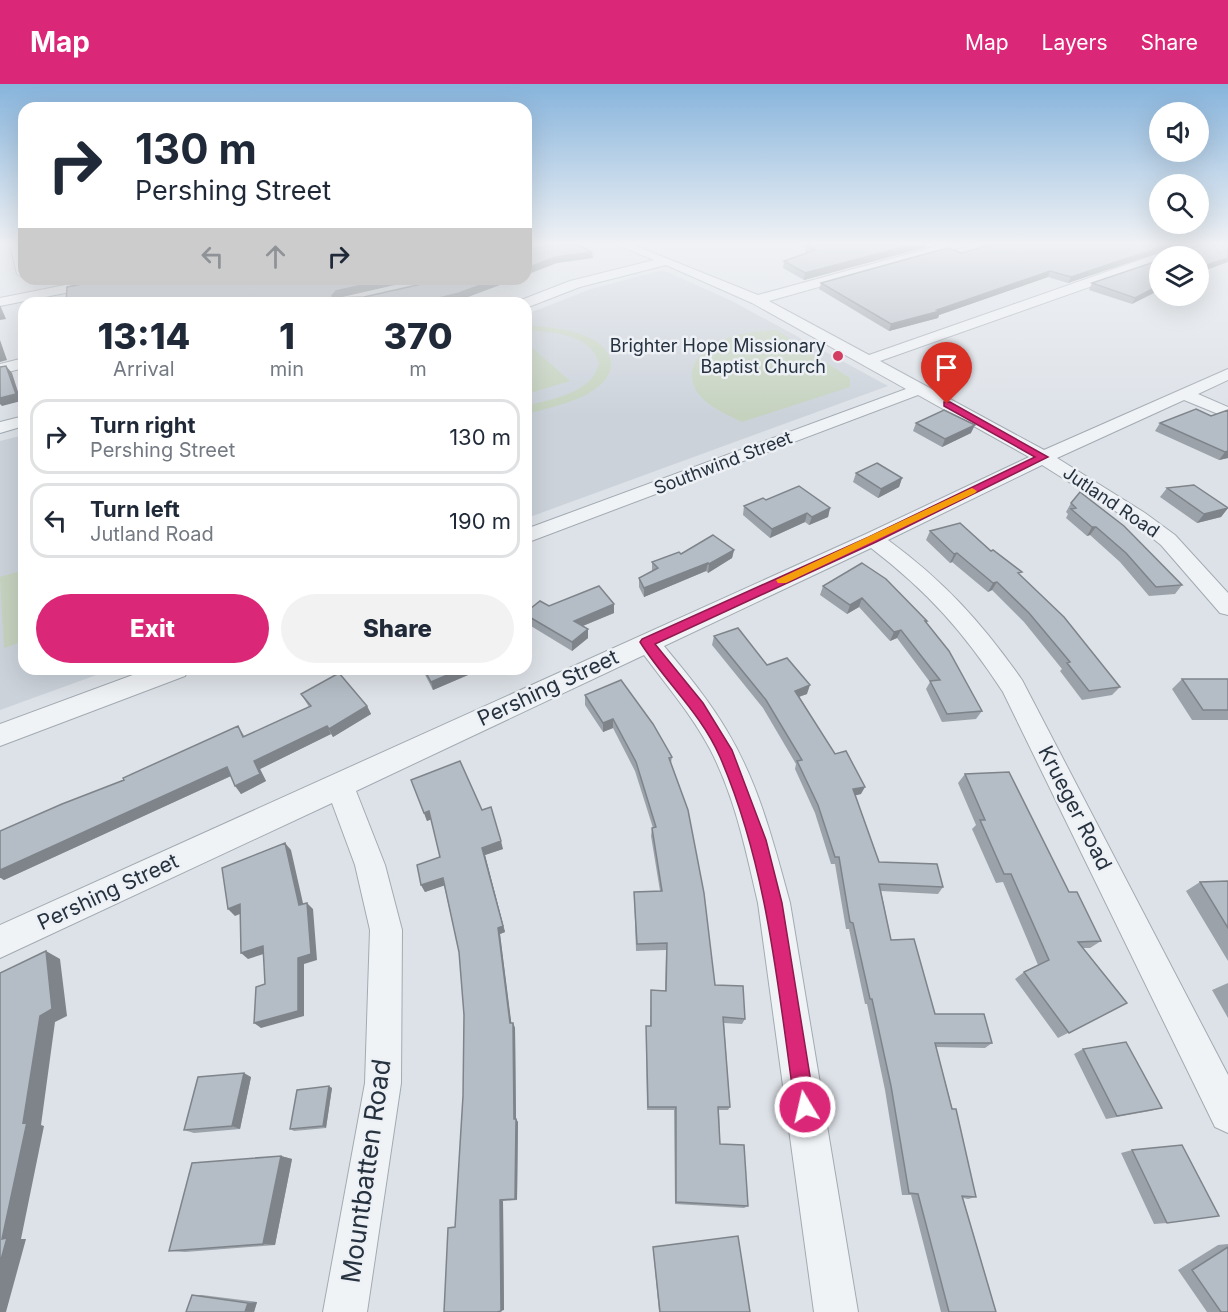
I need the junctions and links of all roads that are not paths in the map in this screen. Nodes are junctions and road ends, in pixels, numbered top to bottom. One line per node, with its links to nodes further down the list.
1 (760, 301): 3 (street, Jutland Road)
2 (1036, 301): 3 (street)
3 (869, 360): 7 (street, Jutland Road)
4 (18, 364): 5 (street)
5 (0, 369)
6 (1228, 374): 8 (street, Pershing Street)
7 (920, 389): 12 (street, Jutland Road); 13 (street, Southwind Street)
8 (1184, 394): 9 (street); 12 (street, Pershing Street)
9 (1228, 413)
10 (18, 424): 11 (street)
11 (0, 428)
12 (1043, 457): 14 (street, Pershing Street); 15 (street, Jutland Road)
13 (532, 535)
14 (873, 539): 16 (street, Pershing Street); 21 (street, Krueger Road)
15 (1228, 607)
16 (647, 642): 19 (street, Pershing Street); 23 (street)
17 (160, 675): 18 (street)
18 (0, 735)
19 (339, 785): 20 (street, Pershing Street); 22 (street, Mountbatten Road)
20 (0, 942)
21 (1228, 1114)
22 (345, 1312)
23 (836, 1312)

